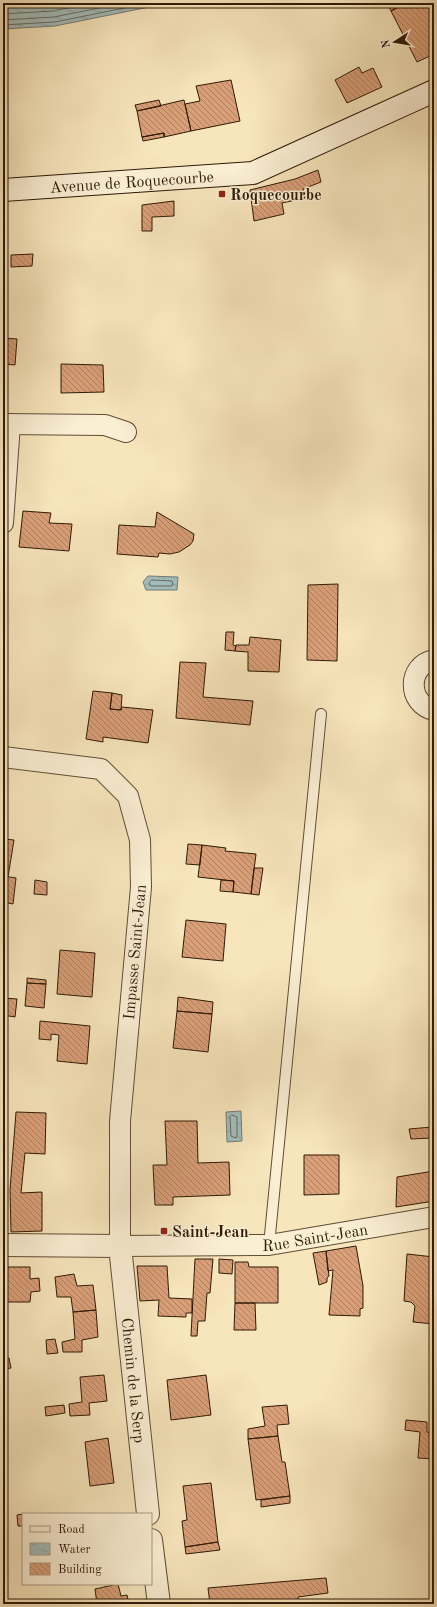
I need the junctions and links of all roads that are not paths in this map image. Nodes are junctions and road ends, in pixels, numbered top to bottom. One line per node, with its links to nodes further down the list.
1 (434, 91): 2 (street, Avenue de Roquecourbe)
2 (3, 190)
3 (7, 424): 4 (street); 5 (street)
4 (126, 432)
5 (3, 524)
6 (434, 660): 7 (street)
7 (434, 710)
8 (321, 714): 12 (lane)
9 (3, 757): 13 (street, Impasse Saint-Jean)
10 (434, 1217): 12 (street, Rue Saint-Jean)
11 (3, 1245): 13 (street, Rue Saint-Jean)
12 (269, 1245): 13 (street, Rue Saint-Jean)
13 (120, 1246): 14 (street, Chemin de la Serp)
14 (148, 1513)
15 (152, 1548): 16 (street)
16 (159, 1604)

